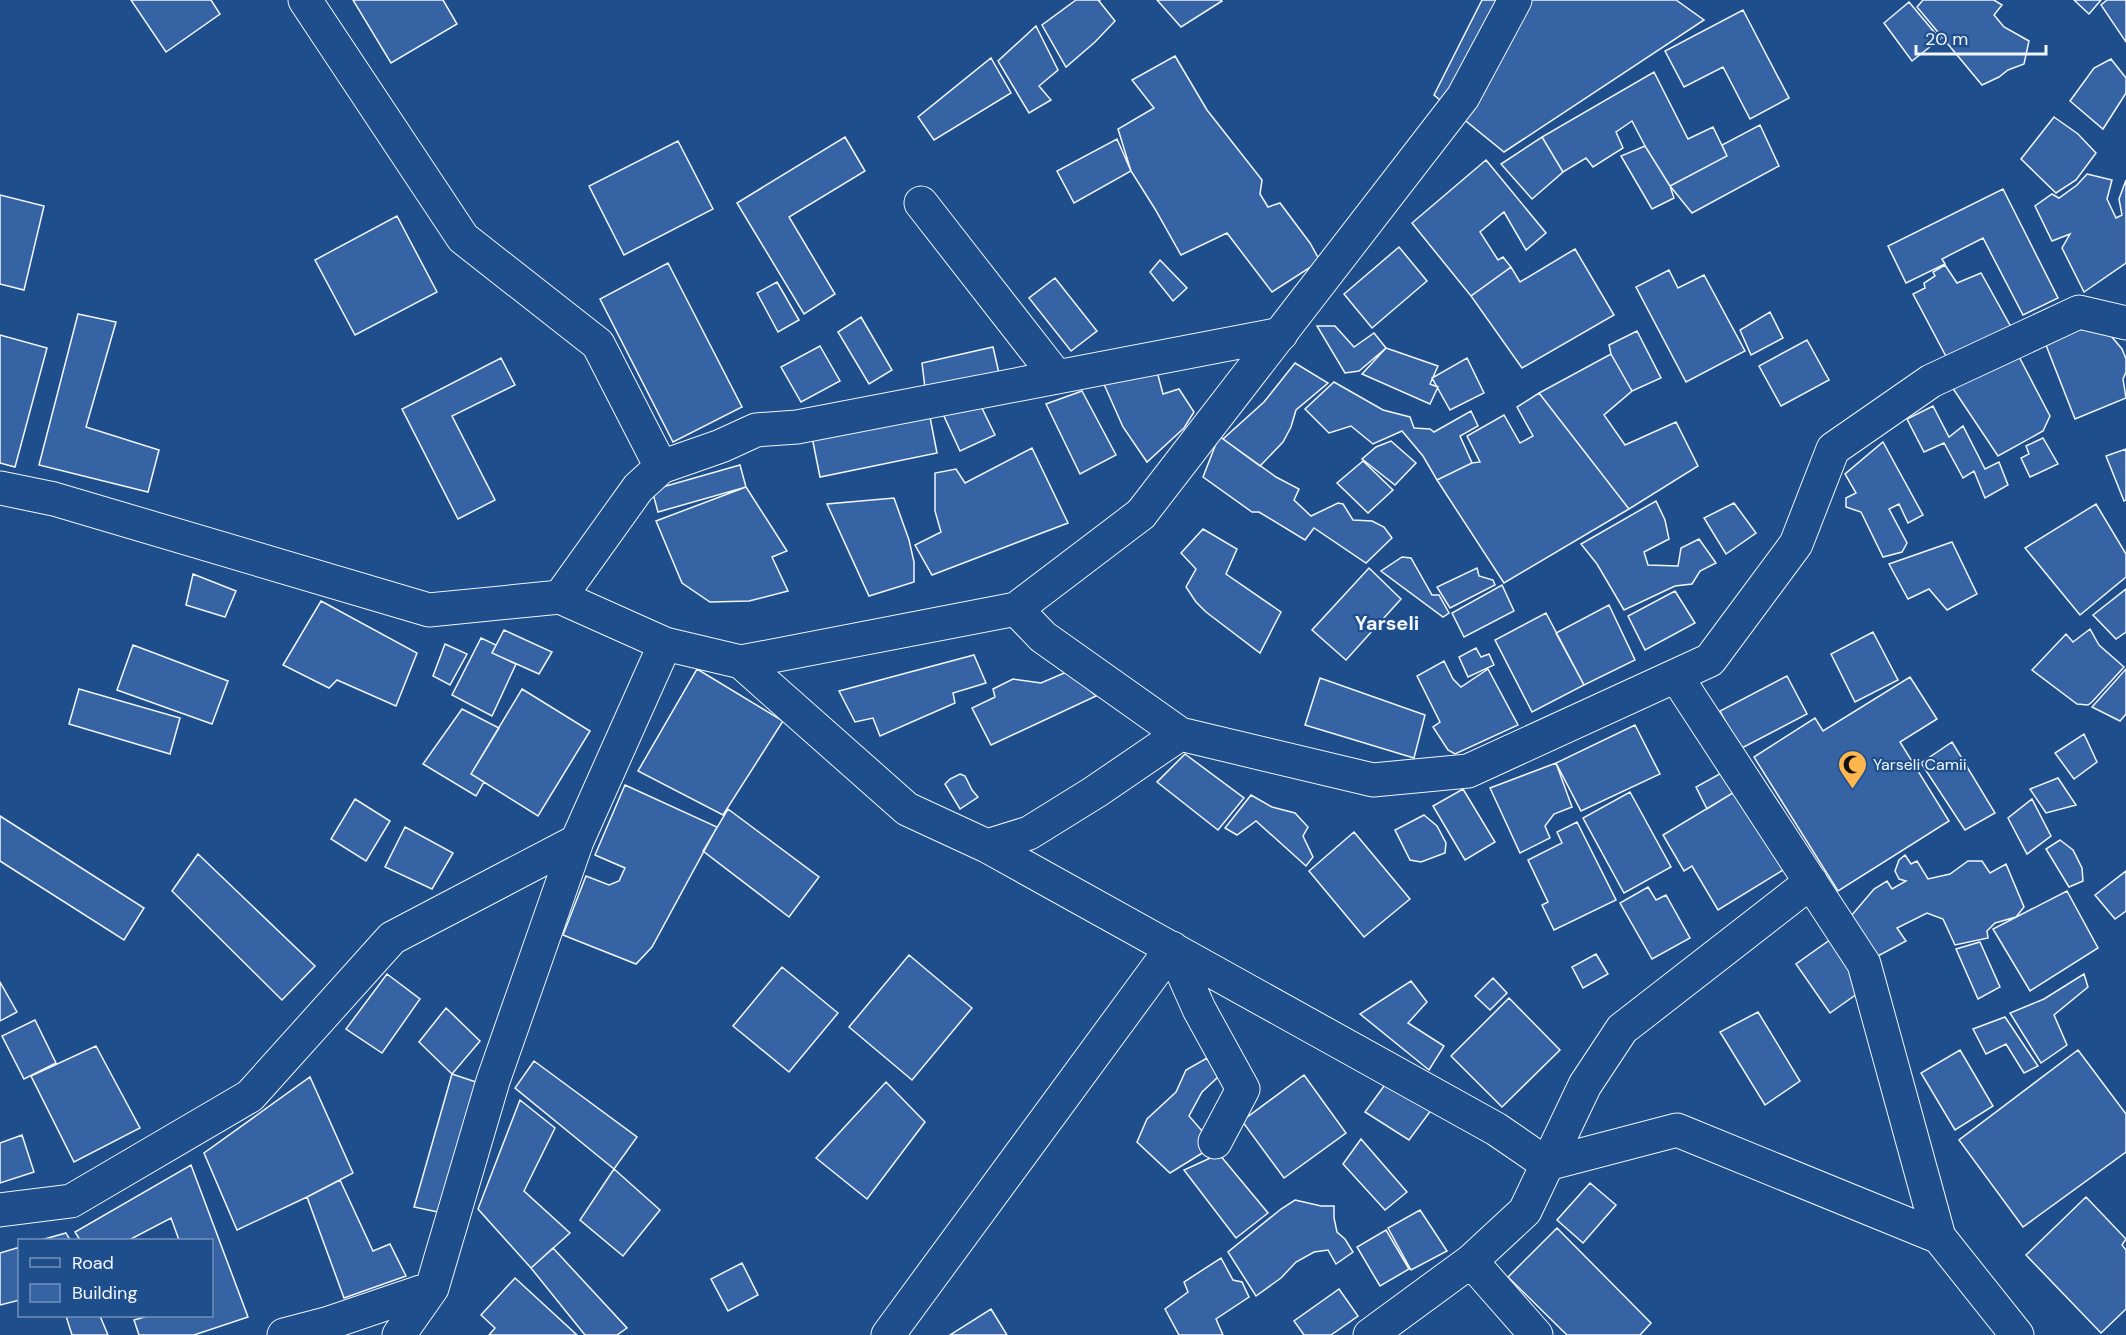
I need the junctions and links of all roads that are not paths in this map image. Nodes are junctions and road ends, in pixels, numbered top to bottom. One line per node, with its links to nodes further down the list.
1 (305, 0): 7 (street)
2 (1515, 0): 5 (street)
3 (921, 203): 6 (street)
4 (2126, 323): 13 (street)
5 (1281, 333): 6 (street); 10 (street)
6 (1056, 376): 7 (street)
7 (661, 467): 9 (street)
8 (0, 488): 9 (street)
9 (560, 597): 11 (street)
10 (1016, 609): 12 (street); 14 (street)
11 (665, 644): 12 (street); 15 (street)
12 (741, 662): 16 (street)
13 (1676, 676): 14 (street); 17 (street)
14 (1180, 734): 16 (street)
15 (577, 841): 21 (street); 24 (street)
16 (987, 846): 18 (street)
17 (1811, 882): 20 (street); 22 (street)
18 (1172, 948): 19 (street); 20 (street); 27 (street)
19 (1215, 1142)
20 (1547, 1164): 22 (street); 23 (street)
21 (0, 1210)
22 (1939, 1238): 30 (street)
23 (1472, 1261): 28 (street); 29 (street)
24 (432, 1288): 25 (street); 26 (street)
25 (284, 1335)
26 (399, 1335)
27 (888, 1335)
28 (1370, 1335)
29 (1536, 1335)
30 (2017, 1335)

